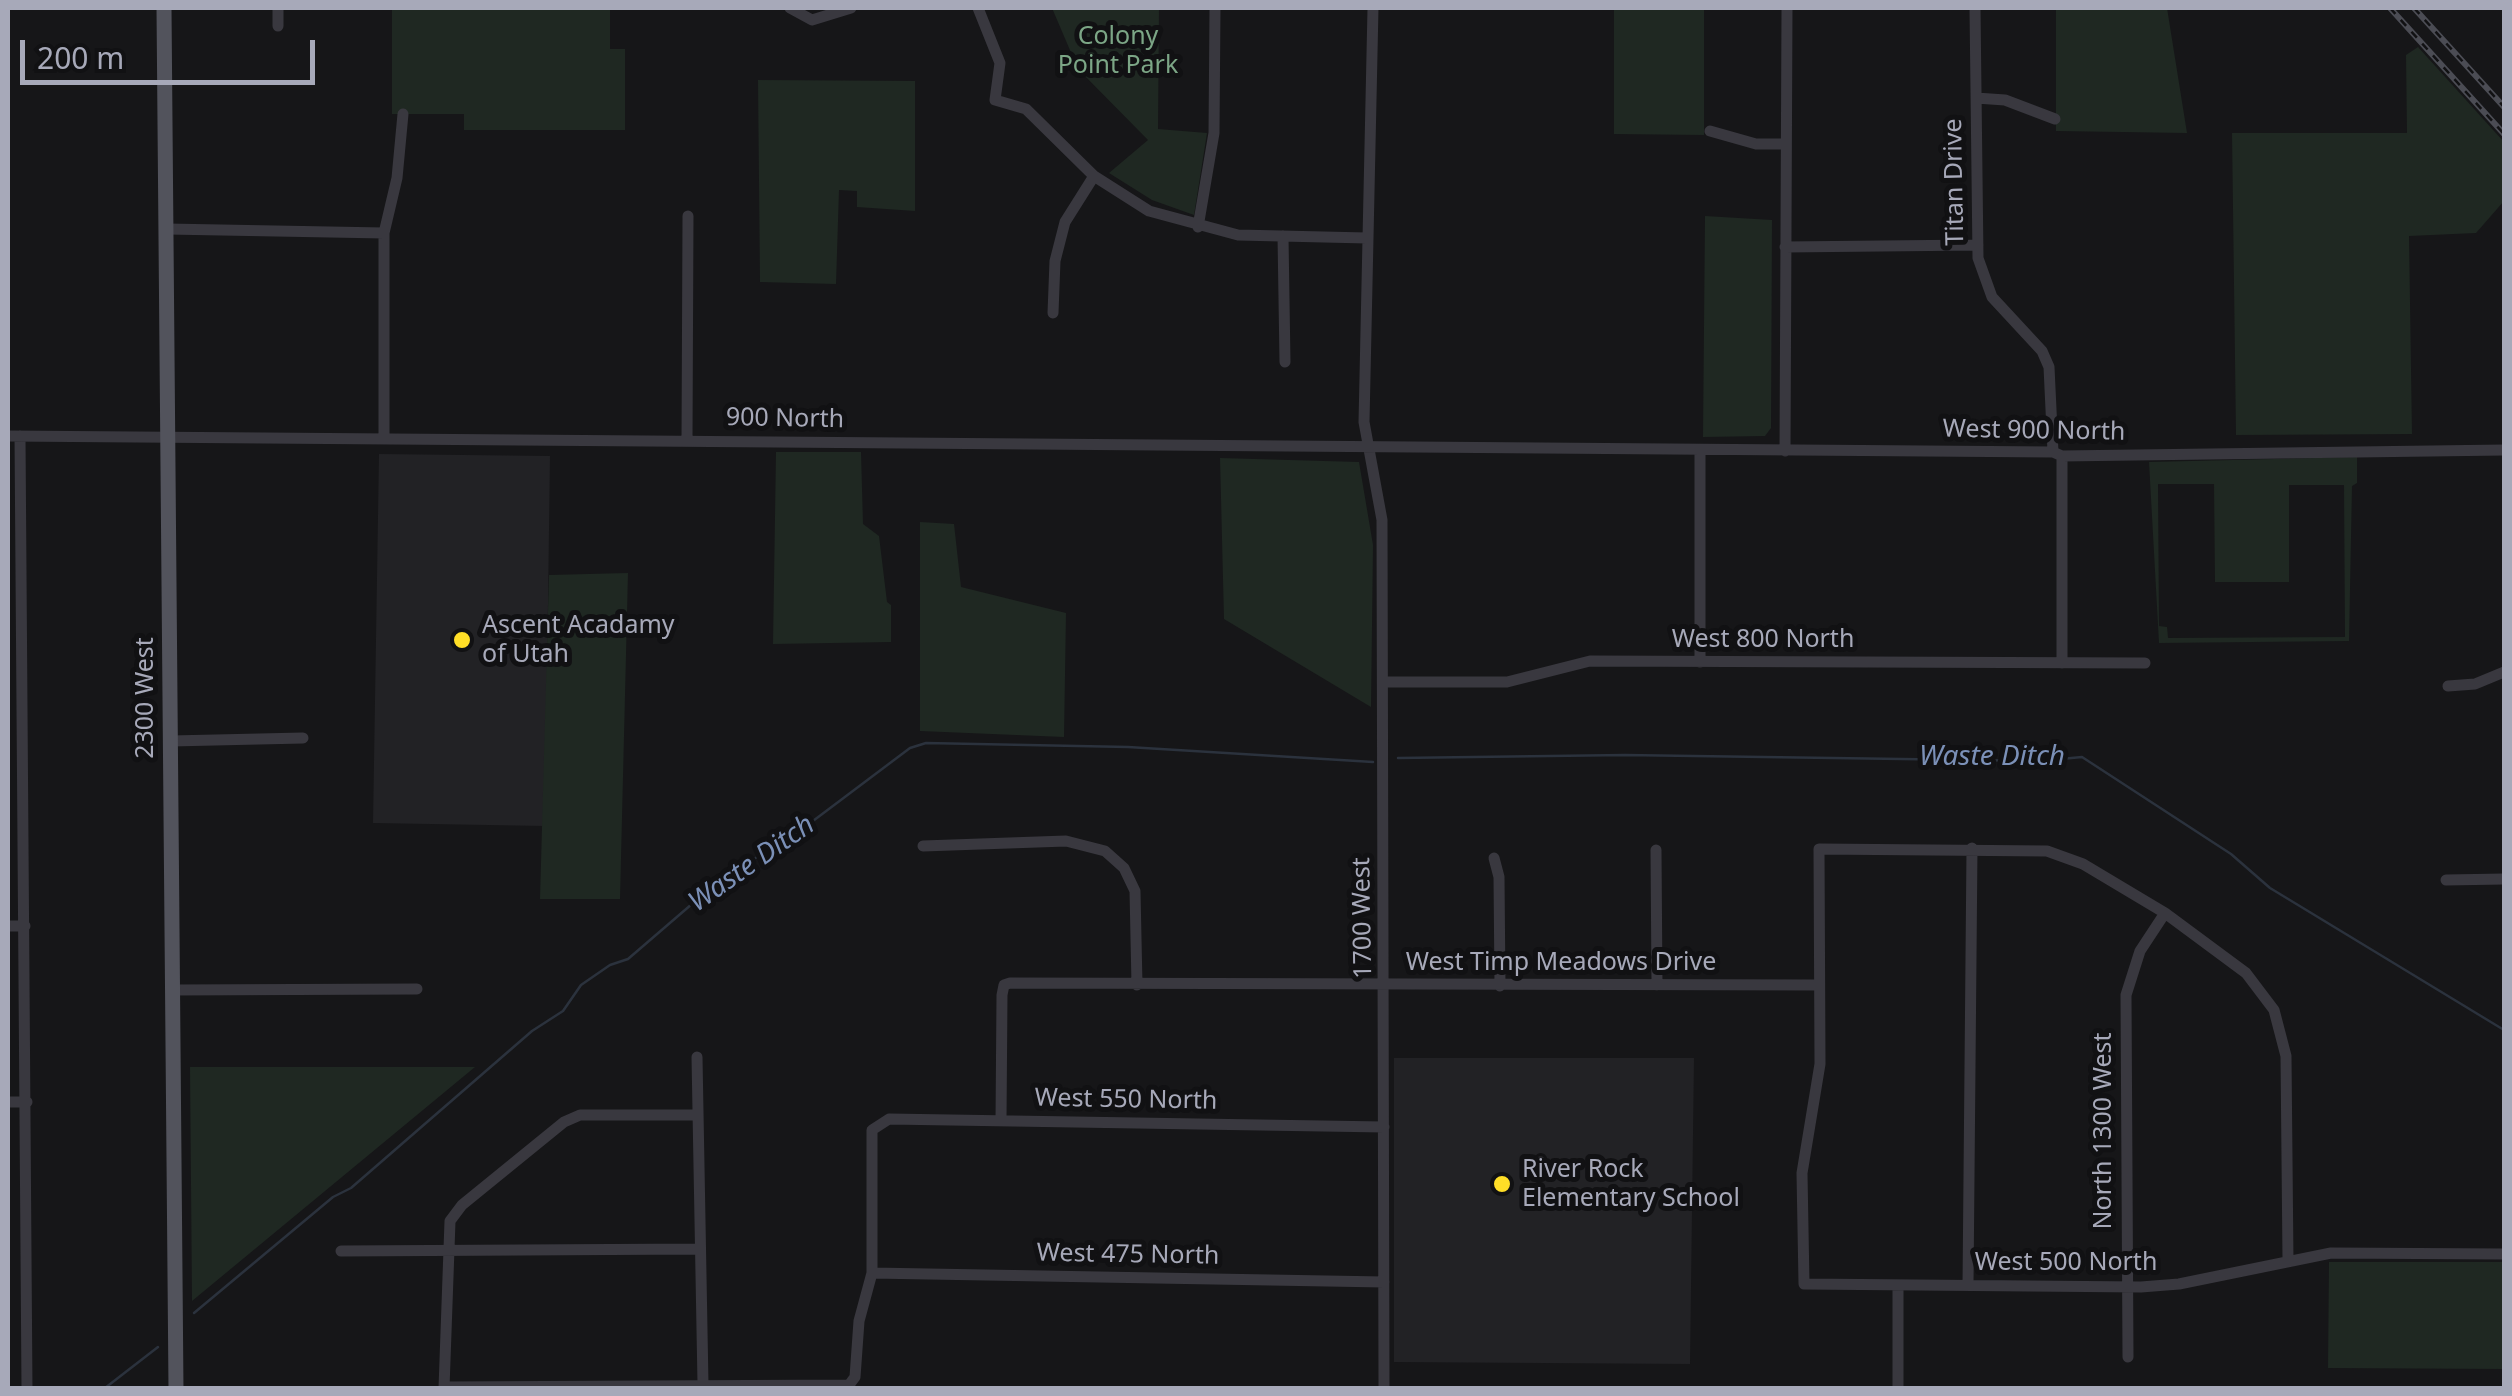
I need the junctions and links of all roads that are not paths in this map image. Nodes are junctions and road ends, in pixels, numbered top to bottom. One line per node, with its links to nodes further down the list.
1 (164, 8): 19 (main road, 2300 West)
2 (278, 8): 10 (street)
3 (790, 8): 4 (street)
4 (851, 8)
5 (978, 8): 16 (street)
6 (1216, 8): 18 (street)
7 (1372, 8): 22 (street, 1700 West)
8 (1787, 8): 15 (street)
9 (1975, 8): 11 (street, Titan Drive)
10 (278, 26)
11 (1976, 98): 13 (street); 23 (street, Titan Drive)
12 (403, 114): 20 (street)
13 (2054, 119)
14 (1710, 131): 15 (street)
15 (1786, 144): 24 (street)
16 (1094, 176): 18 (street); 25 (street)
17 (688, 216): 30 (street)
18 (1198, 227): 21 (street)
19 (167, 229): 20 (street); 27 (main road, 2300 West)
20 (384, 233): 29 (street)
21 (1283, 236): 22 (street); 26 (street)
22 (1367, 238): 31 (street, 1700 West)
23 (1978, 245): 24 (street); 36 (street, Titan Drive)
24 (1785, 247): 33 (street)
25 (1053, 312)
26 (1285, 362)
27 (169, 434): 28 (street, 900 North); 29 (street, 900 North); 44 (main road, 2300 West)
28 (14, 436): 53 (street)
29 (384, 436): 30 (street, 900 North)
30 (687, 440): 31 (street, 900 North)
31 (1368, 448): 32 (street, 900 North); 41 (street, 1700 West)
32 (1562, 450): 35 (street, West 900 North)
33 (1785, 450): 35 (street, West 900 North); 36 (street, West 900 North)
34 (2504, 450): 36 (street, West 900 North)
35 (1700, 451): 37 (street)
36 (2058, 454): 38 (street, Titan Drive)
37 (1700, 662): 38 (street, West 800 North); 41 (street, West 800 North)
38 (2062, 663): 39 (street, West 800 North)
39 (2145, 663)
40 (2504, 672): 42 (street)
41 (1383, 682): 58 (street, 1700 West)
42 (2448, 686)
43 (303, 738): 44 (street)
44 (171, 741): 60 (main road, 2300 West)
45 (923, 846): 55 (street)
46 (1972, 848): 51 (street); 54 (street); 75 (street)
47 (1656, 850): 57 (street)
48 (1494, 858): 56 (street)
49 (2504, 879): 50 (street)
50 (2446, 880)
51 (2164, 914): 71 (street); 76 (street, North 1300 West)
52 (8, 926): 53 (street)
53 (26, 926): 63 (street)
54 (1820, 984): 57 (street, West Timp Meadows Drive); 74 (street, West 500 North)
55 (1137, 985): 58 (street, West Timp Meadows Drive); 65 (street, West Timp Meadows Drive)
56 (1500, 986): 57 (street, West Timp Meadows Drive); 58 (street, West Timp Meadows Drive)
57 (1657, 986)
58 (1386, 987): 66 (street, 1700 West)
59 (418, 989): 60 (street)
60 (173, 990): 80 (main road, 2300 West)
61 (697, 1057): 64 (street)
62 (8, 1102): 63 (street)
63 (28, 1102): 79 (street)
64 (697, 1115): 68 (street); 69 (street)
65 (1001, 1120): 66 (street, West 550 North); 72 (street, West 550 North)
66 (1384, 1127): 73 (street, 1700 West)
67 (341, 1250): 69 (street)
68 (700, 1250): 69 (street); 78 (street)
69 (448, 1252): 81 (street)
70 (2504, 1254): 71 (street, West 500 North)
71 (2288, 1261): 76 (street, West 500 North)
72 (872, 1273): 73 (street, West 475 North); 78 (street)
73 (1384, 1282): 82 (street, 1700 West)
74 (1898, 1285): 75 (street, West 500 North); 83 (street)
75 (1968, 1285): 76 (street, West 500 North)
76 (2127, 1287): 77 (street, North 1300 West)
77 (2128, 1357)
78 (703, 1384): 81 (street)
79 (27, 1388)
80 (176, 1388)
81 (444, 1388)
82 (1384, 1388)
83 (1898, 1388)

